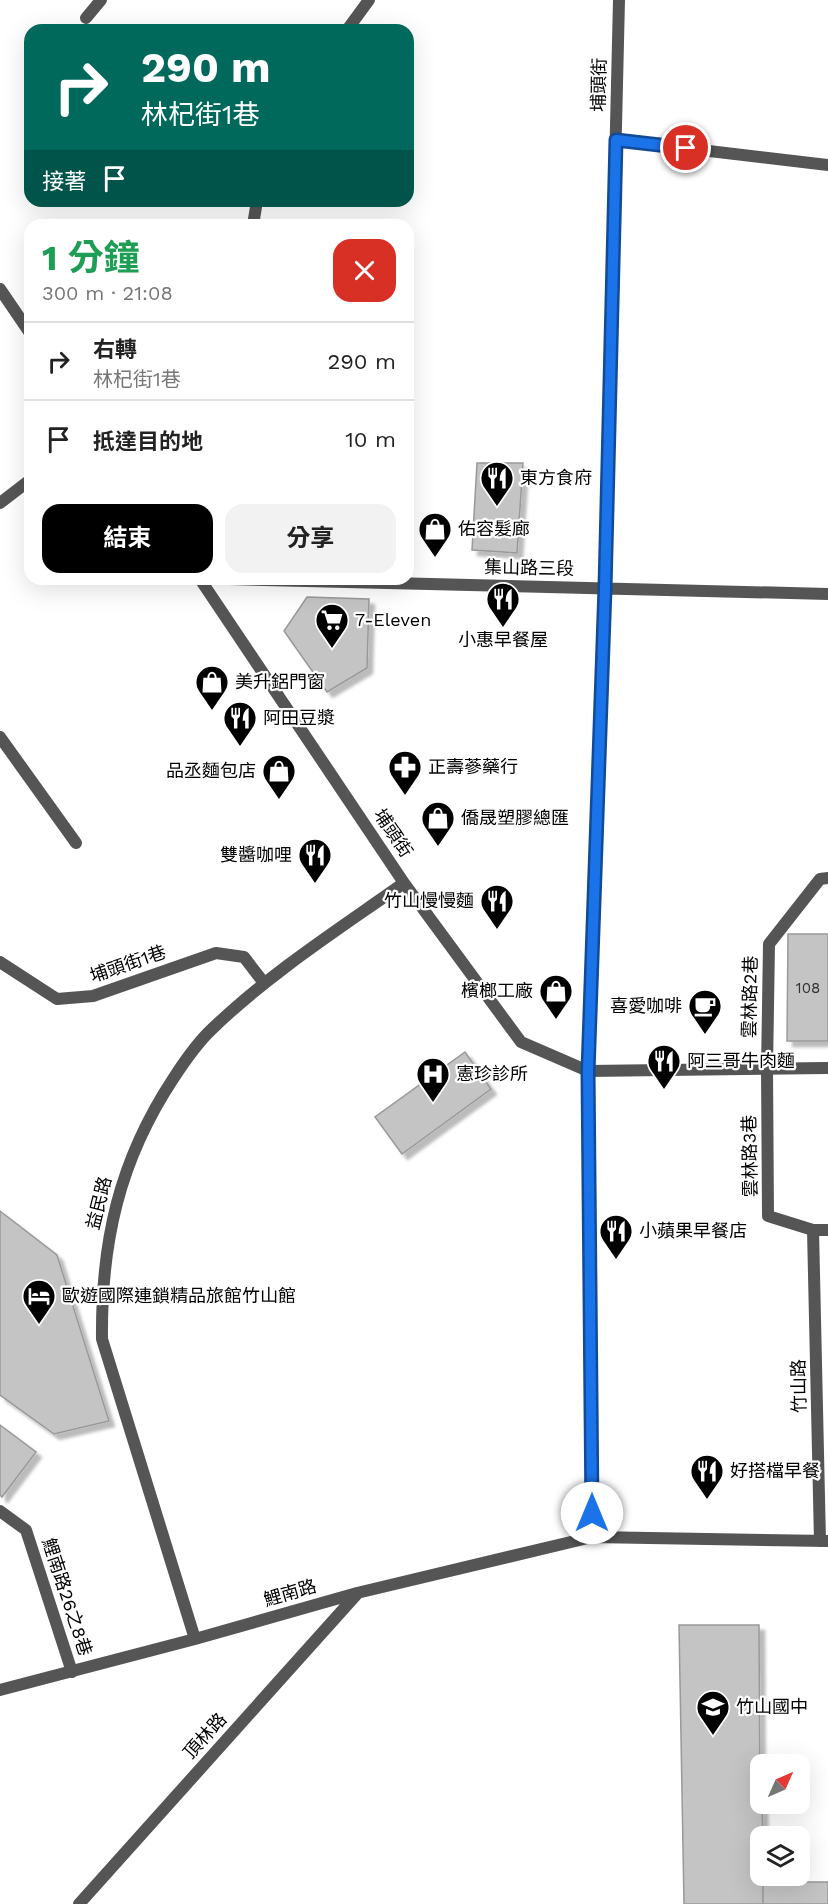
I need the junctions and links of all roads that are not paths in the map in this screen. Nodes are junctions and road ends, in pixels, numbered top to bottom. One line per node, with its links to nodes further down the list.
1 (101, 0): 4 (street)
2 (369, 0): 5 (street)
3 (619, 0): 6 (street, 埔頭街)
4 (86, 18)
5 (351, 24)
6 (616, 140): 7 (street); 14 (street, 埔頭街)
7 (828, 165)
8 (0, 289): 9 (street)
9 (24, 324)
10 (24, 485): 11 (street)
11 (0, 503)
12 (414, 584): 14 (street, 集山路三段)
13 (204, 585): 19 (street, 埔頭街)
14 (605, 588): 15 (street, 集山路三段); 24 (street, 埔頭街)
15 (828, 594)
16 (0, 737): 17 (street)
17 (76, 843)
18 (828, 878): 23 (street, 雲林路2巷)
19 (404, 883): 21 (street, 益民路); 24 (street, 埔頭街)
20 (0, 962): 21 (street, 埔頭街1巷)
21 (264, 983): 31 (street, 益民路)
22 (828, 1068): 23 (street)
23 (767, 1069): 24 (street); 25 (street, 雲林路3巷)
24 (588, 1071): 28 (street, 埔頭街)
25 (813, 1230): 26 (street, 雲林路3巷); 29 (street, 竹山路)
26 (828, 1230)
27 (0, 1511): 32 (street, 鯉南路26之8巷)
28 (592, 1537): 29 (street, 竹山路); 30 (street, 鯉南路)
29 (824, 1541)
30 (357, 1593): 31 (street, 鯉南路); 34 (street, 頂林路)
31 (195, 1639): 32 (street, 鯉南路)
32 (72, 1672): 33 (street, 鯉南路)
33 (0, 1690)
34 (80, 1904)

